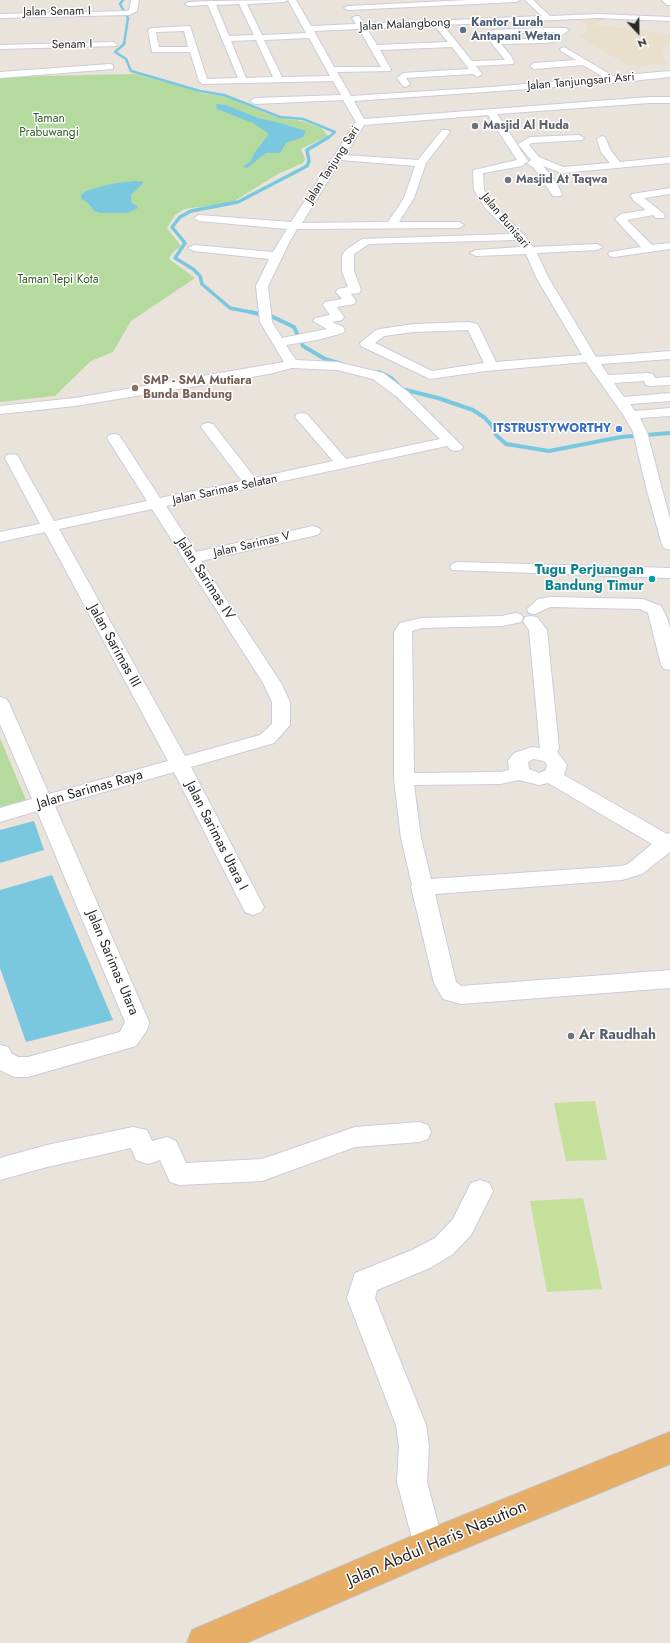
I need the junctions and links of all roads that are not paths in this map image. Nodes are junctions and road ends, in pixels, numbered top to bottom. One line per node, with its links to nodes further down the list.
1 (135, 0): 17 (street)
2 (284, 0): 8 (street)
3 (292, 0): 31 (street, Jalan Tanjung Sari)
4 (342, 0): 13 (street)
5 (516, 0): 9 (street)
6 (529, 0): 14 (street)
7 (666, 0): 11 (street)
8 (242, 2): 10 (street); 33 (street)
9 (413, 2): 13 (street); 25 (street)
10 (211, 3): 12 (street); 34 (street)
11 (670, 3)
12 (189, 4)
13 (348, 8): 27 (street)
14 (538, 8): 15 (street); 16 (street); 21 (street)
15 (552, 8)
16 (522, 9)
17 (118, 12): 18 (street, Jalan Senam I); 18 (street)
18 (3, 13): 26 (street)
19 (629, 16): 21 (street, Jalan Malangbong); 23 (street, Jalan Malangbong); 28 (street)
20 (184, 18): 29 (street)
21 (549, 18): 22 (street, Jalan Malangbong)
22 (536, 19): 24 (street, Jalan Malangbong); 30 (street)
23 (670, 19)
24 (478, 22): 25 (street, Jalan Malangbong); 46 (street)
25 (434, 24): 27 (street, Jalan Malangbong); 36 (street)
26 (0, 25)
27 (362, 27): 31 (street, Jalan Malangbong); 39 (street)
28 (617, 27)
29 (187, 28): 40 (street); 40 (street)
30 (546, 30): 35 (street); 35 (street); 35 (street)
31 (309, 32): 33 (street, Jalan Malangbong); 49 (street, Jalan Tanjung Sari)
32 (114, 35): 38 (street, Senam I)
33 (260, 37): 34 (street, Jalan Malangbong); 53 (street)
34 (226, 39): 55 (street)
35 (552, 39)
36 (454, 44): 37 (street); 46 (street)
37 (413, 46): 39 (street); 50 (street)
38 (0, 47)
39 (374, 48): 49 (street)
40 (193, 49): 55 (street)
41 (564, 49): 43 (street)
42 (52, 60): 48 (street)
43 (585, 62): 45 (street); 54 (street)
44 (2, 64): 52 (street)
45 (534, 66)
46 (472, 67): 50 (street); 57 (street)
47 (110, 68): 48 (street)
48 (50, 72): 52 (street)
49 (333, 74): 53 (street); 58 (street, Jalan Tanjung Sari)
50 (433, 74): 56 (street)
51 (670, 74): 54 (street, Jalan Tanjungsari Asri)
52 (0, 75)
53 (279, 80): 55 (street)
54 (613, 80): 57 (street, Jalan Tanjungsari Asri)
55 (243, 81)
56 (406, 84)
57 (492, 90): 58 (street, Jalan Tanjungsari Asri)
58 (346, 98): 60 (street, Jalan Tanjungsari Asri); 64 (street, Jalan Tanjung Sari)
59 (670, 100): 63 (street)
60 (255, 101)
61 (670, 104): 62 (street)
62 (670, 108)
63 (491, 113): 64 (street); 70 (street)
64 (361, 122): 68 (street, Jalan Tanjung Sari)
65 (445, 132): 71 (street)
66 (579, 138): 72 (street)
67 (602, 139): 72 (street)
68 (338, 156): 71 (street); 81 (street, Jalan Tanjung Sari)
69 (670, 160): 72 (street)
70 (523, 161): 74 (street); 83 (street, Jalan Bunisari)
71 (421, 163): 75 (street)
72 (618, 165)
73 (670, 191): 76 (street)
74 (557, 194)
75 (409, 198): 79 (street); 82 (street)
76 (654, 212): 78 (street); 87 (street)
77 (198, 218): 81 (street)
78 (663, 219)
79 (424, 225): 80 (street); 82 (street)
80 (459, 225)
81 (294, 226): 82 (street); 91 (street, Jalan Tanjung Sari)
82 (391, 226)
83 (520, 237): 88 (street, Jalan Bunisari); 92 (street)
84 (670, 246): 87 (street)
85 (597, 247): 88 (street)
86 (194, 248): 91 (street)
87 (648, 248): 90 (street)
88 (530, 251): 89 (street); 96 (street, Jalan Bunisari)
89 (476, 253)
90 (614, 254)
91 (275, 256): 93 (street, Jalan Tanjung Sari)
92 (338, 330): 93 (street); 94 (street)
93 (280, 342): 97 (street)
94 (366, 343): 98 (street); 98 (street)
95 (670, 356): 96 (street)
96 (591, 359): 98 (street); 99 (street, Jalan Bunisari)
97 (292, 364): 103 (street); 110 (street, Jalan Sarimas Selatan)
98 (492, 367)
99 (604, 379): 100 (street); 102 (street, Jalan Bunisari)
100 (670, 381)
101 (670, 397): 102 (street)
102 (620, 401): 105 (street, Jalan Bunisari)
103 (0, 410)
104 (670, 412): 105 (street)
105 (631, 415): 116 (street, Jalan Bunisari)
106 (302, 417): 110 (street)
107 (208, 427): 111 (street)
108 (114, 438): 112 (street, Jalan Sarimas IV)
109 (12, 458): 113 (street, Jalan Sarimas III)
110 (343, 464): 111 (street, Jalan Sarimas Selatan)
111 (252, 484): 112 (street, Jalan Sarimas Selatan)
112 (157, 504): 113 (street, Jalan Sarimas Selatan); 117 (street, Jalan Sarimas IV)
113 (49, 527): 115 (street, Jalan Sarimas Selatan); 125 (street, Jalan Sarimas III)
114 (313, 531): 117 (street, Jalan Sarimas V)
115 (0, 537)
116 (670, 545)
117 (191, 558): 123 (street, Jalan Sarimas IV)
118 (458, 567): 119 (street)
119 (670, 573)
120 (527, 616): 121 (street); 124 (street); 128 (street)
121 (670, 665)
122 (0, 703): 129 (street)
123 (281, 725): 125 (street, Jalan Sarimas Raya)
124 (546, 755): 126 (street); 127 (street)
125 (180, 765): 129 (street, Jalan Sarimas Raya); 133 (street, Jalan Sarimas Utara I)
126 (522, 773): 127 (street); 128 (street)
127 (551, 776): 131 (street)
128 (404, 779): 132 (street)
129 (44, 803): 130 (street, Jalan Sarimas Raya); 135 (street, Jalan Sarimas Utara)
130 (0, 815)
131 (669, 843): 132 (street)
132 (421, 887): 134 (street)
133 (253, 907)
134 (670, 979)
135 (0, 1054)
136 (419, 1132): 137 (street)
137 (0, 1169)
138 (480, 1191): 140 (street)
139 (670, 1448): 140 (highway, Jalan Abdul Haris Nasution)
140 (429, 1546): 141 (highway, Jalan Abdul Haris Nasution)
141 (205, 1643)

